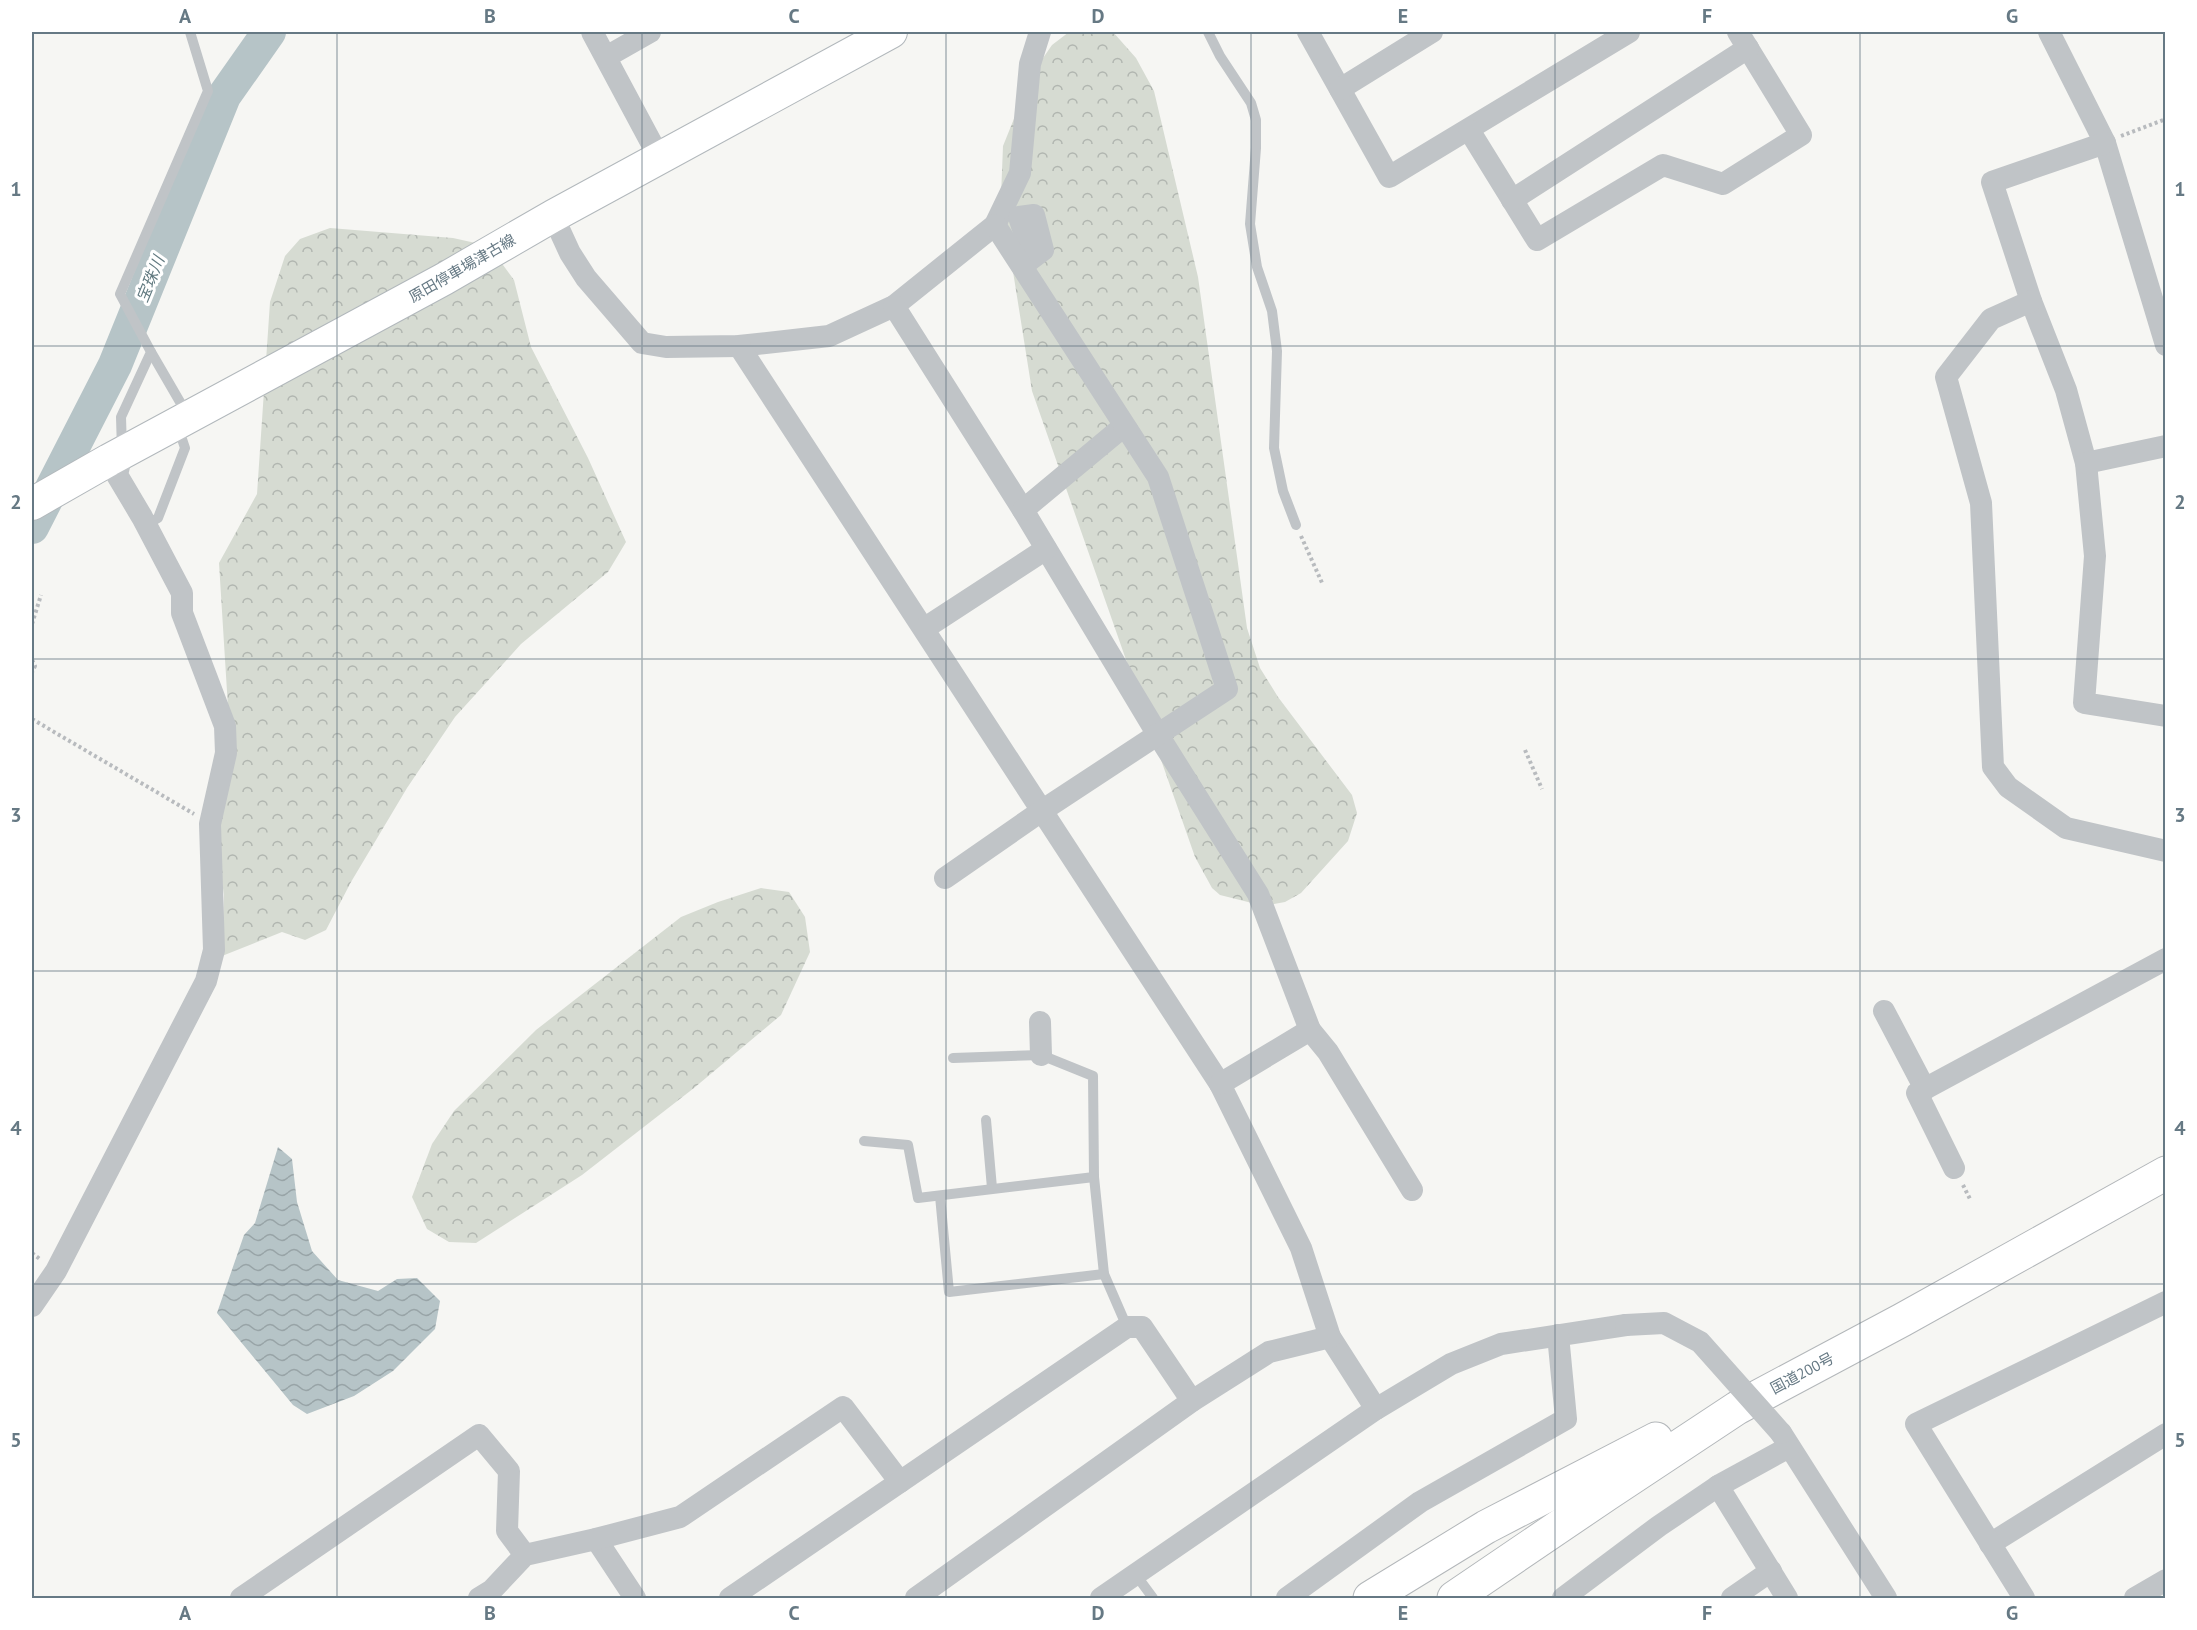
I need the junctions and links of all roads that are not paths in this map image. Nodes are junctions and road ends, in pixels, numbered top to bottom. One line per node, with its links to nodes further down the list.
1 (190, 32): 26 (lane)
2 (592, 32): 12 (street)
3 (650, 32): 12 (street)
4 (891, 32): 16 (main road, 原田停車場津古線)
5 (1040, 32): 19 (street)
6 (1208, 32): 35 (lane)
7 (1308, 32): 13 (street)
8 (1432, 32): 13 (street)
9 (1629, 32): 14 (street)
10 (2049, 32): 15 (street)
11 (1743, 40): 17 (street); 17 (street)
12 (606, 57): 16 (street)
13 (1340, 89): 14 (street)
14 (1469, 130): 17 (street)
15 (2105, 143): 22 (street); 24 (street)
16 (660, 159): 18 (main road, 原田停車場津古線)
17 (1512, 200)
18 (553, 216): 25 (street); 27 (main road, 原田停車場津古線)
19 (995, 225): 21 (street); 23 (street)
20 (1040, 239): 21 (street)
21 (1022, 266): 28 (street)
22 (2031, 301): 31 (street); 41 (street)
23 (894, 306): 25 (street); 33 (street)
24 (2166, 345)
25 (739, 346): 37 (street)
26 (151, 352): 27 (lane); 30 (lane)
27 (183, 420): 30 (main road, 原田停車場津古線); 34 (lane)
28 (1124, 426): 33 (street); 39 (street)
29 (2166, 446): 31 (street)
30 (116, 456): 32 (main road, 原田停車場津古線); 34 (street)
31 (2086, 463): 38 (street)
32 (32, 504)
33 (1023, 510): 36 (street)
34 (146, 525): 61 (street)
35 (1296, 525)
36 (1046, 549): 37 (street); 39 (street)
37 (925, 628): 40 (street)
38 (2166, 716)
39 (1158, 735): 40 (street); 46 (street)
40 (1043, 810): 42 (street); 49 (street)
41 (2166, 851)
42 (945, 879)
43 (2166, 959): 50 (street)
44 (1884, 1011): 50 (street)
45 (1040, 1022): 47 (street)
46 (1310, 1030): 49 (street); 57 (street)
47 (1041, 1055): 48 (lane); 55 (lane)
48 (953, 1059)
49 (1220, 1084): 64 (street)
50 (1925, 1089): 53 (street)
51 (986, 1120): 56 (lane)
52 (864, 1141): 58 (lane)
53 (1954, 1168)
54 (2166, 1173): 66 (highway, 国道200号)
55 (1094, 1177): 56 (lane); 59 (lane)
56 (992, 1188): 58 (lane)
57 (1412, 1190)
58 (940, 1196): 59 (lane)
59 (1104, 1274): 62 (lane)
60 (2166, 1302): 74 (street)
61 (32, 1306)
62 (1127, 1327): 65 (street); 70 (street)
63 (1558, 1335): 67 (street); 69 (street, bridge); 86 (street)
64 (1330, 1337): 65 (street); 67 (street)
65 (1192, 1401): 83 (street)
66 (1737, 1408): 72 (highway, 国道200号); 87 (highway)
67 (1376, 1409): 77 (street)
68 (2166, 1434): 74 (street)
69 (1785, 1440): 71 (street); 93 (street)
70 (900, 1482): 73 (street); 82 (street)
71 (1718, 1486): 76 (street); 90 (street)
72 (1607, 1494): 88 (highway, 国道200号); 89 (highway)
73 (596, 1539): 75 (street); 81 (street)
74 (1990, 1544): 94 (street)
75 (525, 1555): 79 (street); 80 (street)
76 (1771, 1571): 91 (street); 92 (street)
77 (1136, 1575): 84 (street); 85 (lane)
78 (2166, 1580): 95 (street)
79 (489, 1596)
80 (241, 1599)
81 (635, 1599)
82 (730, 1599)
83 (916, 1599)
84 (1101, 1599)
85 (1153, 1599)
86 (1287, 1599)
87 (1370, 1599)
88 (1454, 1599)
89 (1474, 1599)
90 (1563, 1599)
91 (1732, 1599)
92 (1787, 1599)
93 (1886, 1599)
94 (2024, 1599)
95 (2135, 1599)

